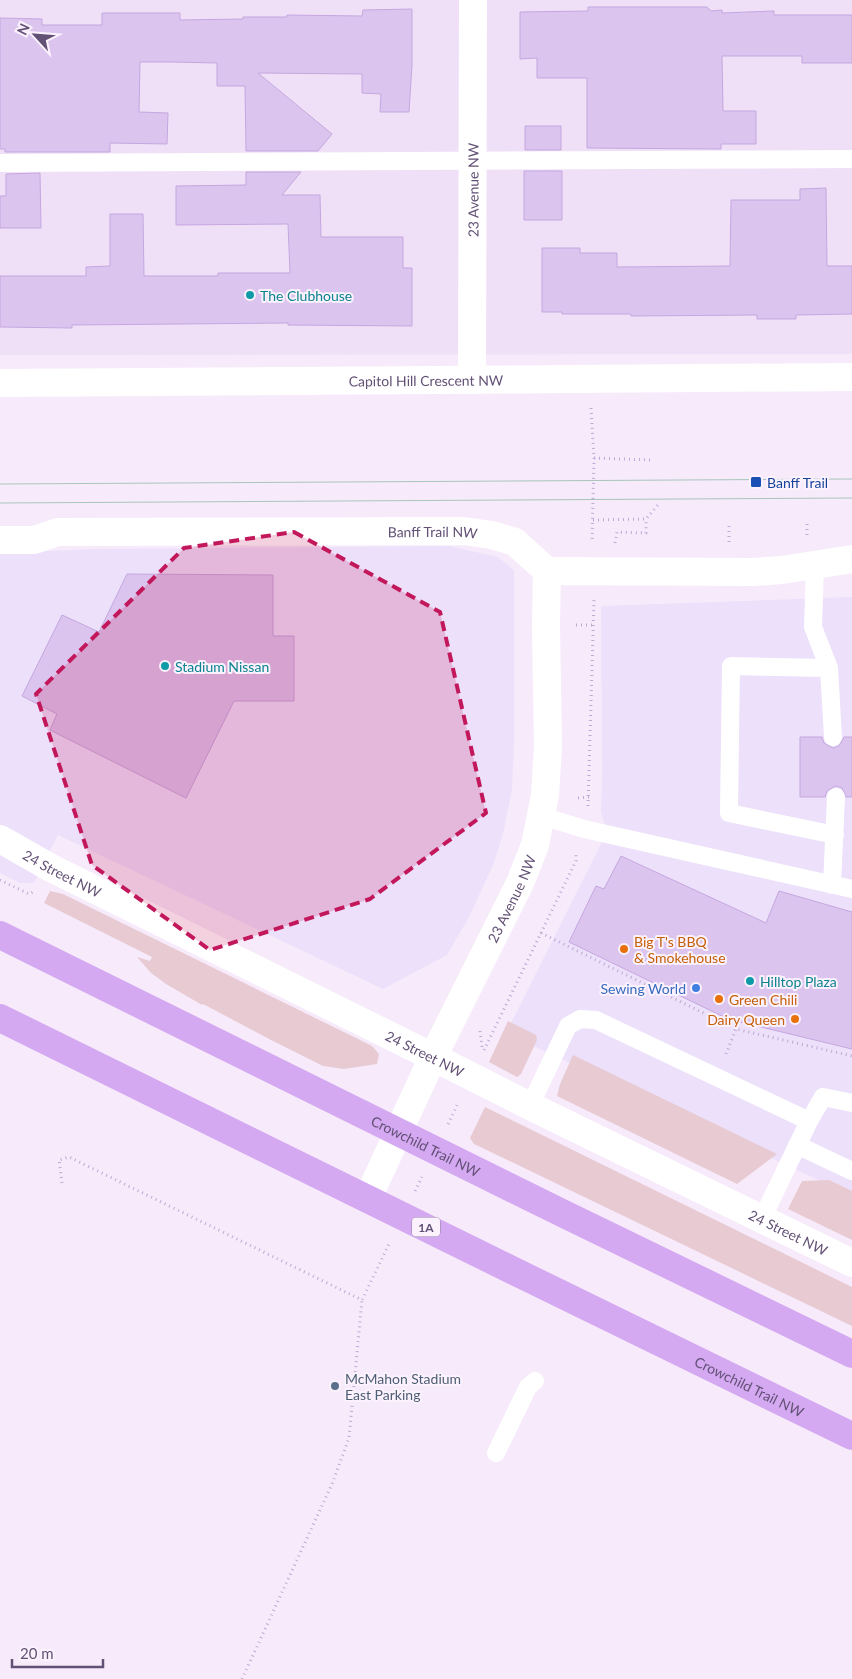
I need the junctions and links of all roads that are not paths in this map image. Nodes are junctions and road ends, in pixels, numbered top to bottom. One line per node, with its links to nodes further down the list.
1 (473, 0): 3 (street, 23 Avenue NW)
2 (852, 160): 3 (lane)
3 (473, 161): 4 (lane); 6 (street, 23 Avenue NW)
4 (0, 162)
5 (852, 377): 6 (street, Capitol Hill Crescent NW)
6 (472, 380): 7 (street, Capitol Hill Crescent NW)
7 (0, 383)
8 (0, 540): 11 (street, Banff Trail NW)
9 (852, 559): 10 (street)
10 (815, 565): 11 (street); 12 (lane)
11 (547, 571): 15 (street, 23 Avenue NW)
12 (829, 668): 13 (lane); 16 (lane)
13 (833, 737)
14 (836, 797): 16 (lane)
15 (542, 816): 18 (lane); 22 (street, 23 Avenue NW)
16 (835, 835): 18 (lane)
17 (0, 840): 22 (street, 24 Street NW)
18 (832, 884): 19 (lane)
19 (852, 889)
20 (0, 936): 26 (highway, Crowchild Trail NW)
21 (0, 1018): 29 (highway, Crowchild Trail NW / 1A)
22 (433, 1057): 24 (street, 24 Street NW); 26 (street, 23 Avenue NW)
23 (852, 1103): 25 (lane)
24 (530, 1106): 25 (lane); 30 (street, 24 Street NW)
25 (809, 1121): 27 (lane)
26 (398, 1132): 29 (street, 23 Avenue NW); 32 (highway, Crowchild Trail NW)
27 (798, 1145): 28 (lane); 30 (lane)
28 (852, 1171)
29 (368, 1198): 34 (highway, Crowchild Trail NW / 1A)
30 (762, 1219): 31 (street, 24 Street NW)
31 (852, 1263)
32 (852, 1354)
33 (535, 1382): 35 (lane)
34 (852, 1436)
35 (496, 1453)

